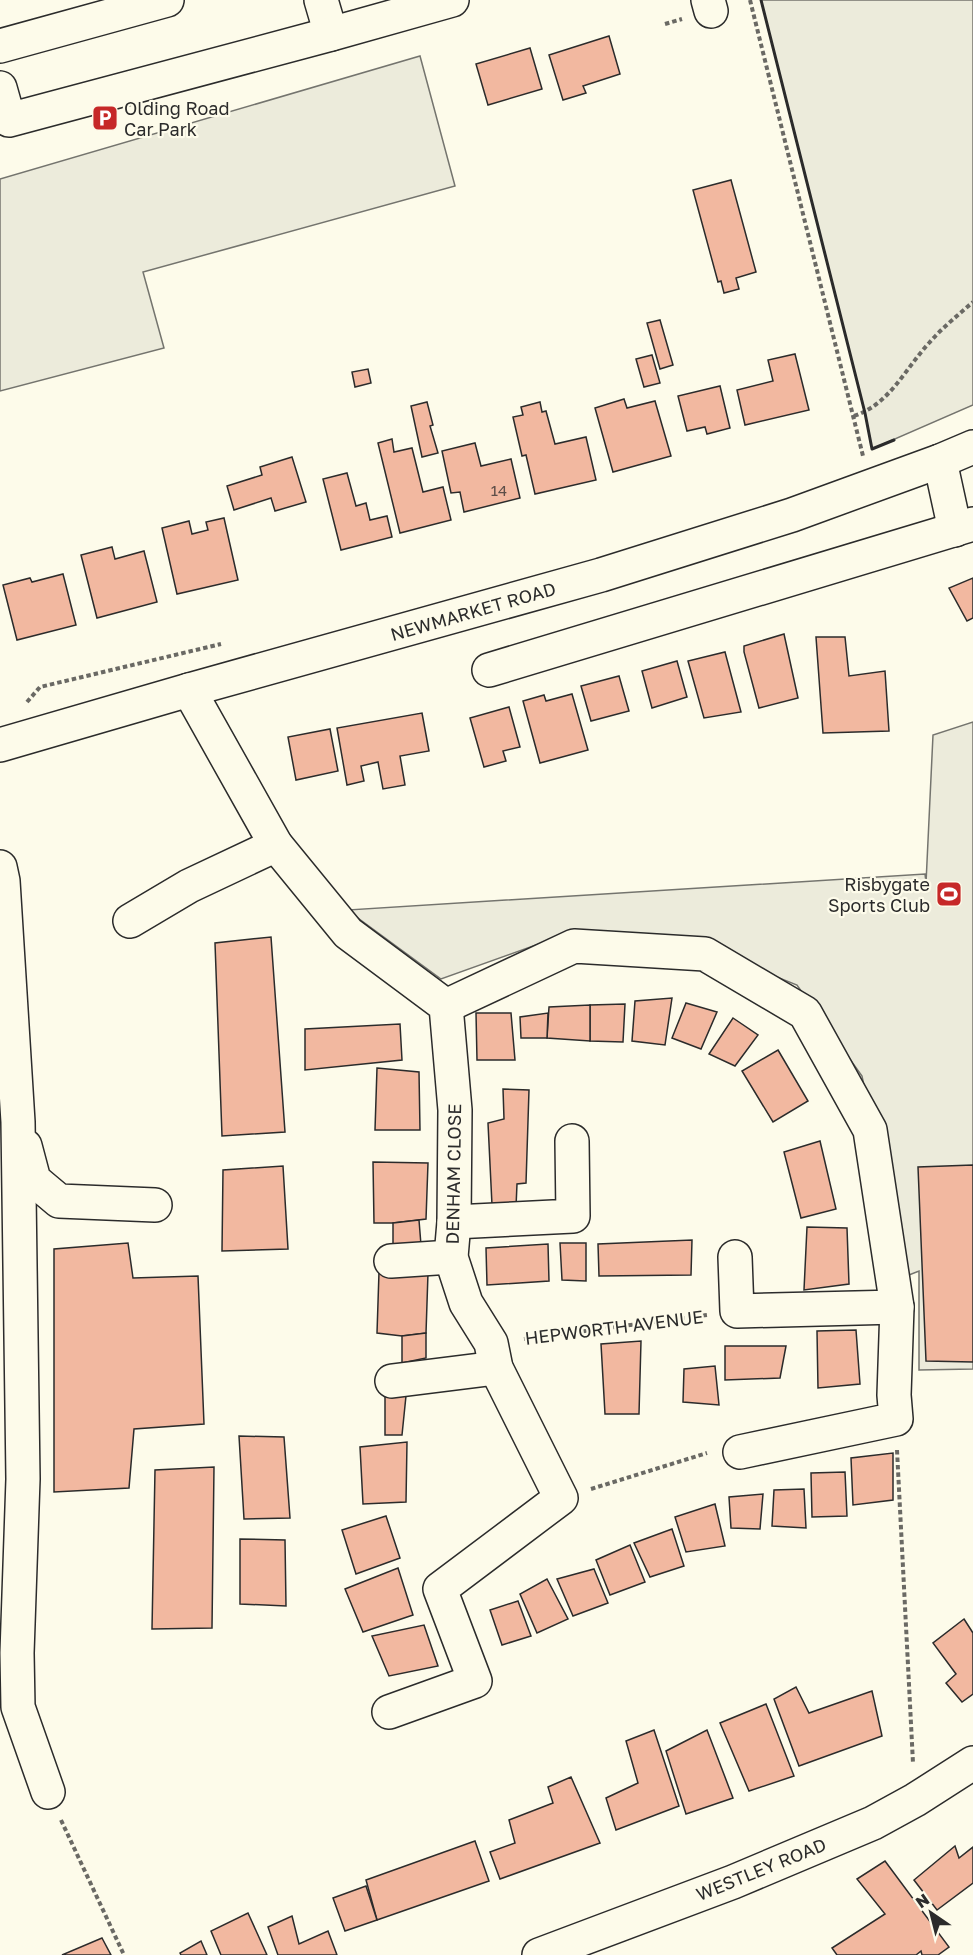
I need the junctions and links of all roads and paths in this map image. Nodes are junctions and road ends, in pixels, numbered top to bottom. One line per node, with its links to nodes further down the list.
1 (167, 0): 6 (street)
2 (321, 0): 5 (street)
3 (452, 0): 5 (street)
4 (750, 0): 9 (path)
5 (331, 34): 7 (street)
6 (0, 46)
7 (0, 88)
8 (973, 302): 9 (path)
9 (854, 416): 12 (path)
10 (973, 447): 11 (street, NEWMARKET ROAD)
11 (940, 461): 12 (street, NEWMARKET ROAD); 13 (street)
12 (870, 486): 15 (street, NEWMARKET ROAD)
13 (964, 527): 14 (street)
14 (489, 670)
15 (189, 690): 16 (street, NEWMARKET ROAD); 17 (street)
16 (0, 745)
17 (276, 844): 19 (street); 20 (street)
18 (0, 867): 21 (street)
19 (130, 921)
20 (446, 1006): 24 (street, DENHAM CLOSE); 28 (street)
21 (18, 1122): 23 (street); 36 (street)
22 (572, 1141): 24 (street)
23 (155, 1205)
24 (454, 1222): 25 (street, DENHAM CLOSE)
25 (451, 1257): 27 (street); 30 (street, DENHAM CLOSE)
26 (735, 1257): 29 (street)
27 (391, 1261)
28 (897, 1307): 29 (street); 32 (street)
29 (737, 1311): 30 (path, HEPWORTH AVENUE)
30 (493, 1356): 31 (street); 34 (street, DENHAM CLOSE)
31 (393, 1381)
32 (896, 1419): 33 (street); 37 (path)
33 (740, 1452)
34 (389, 1712)
35 (973, 1763): 37 (street, WESTLEY ROAD)
36 (48, 1792): 38 (path)
37 (915, 1800): 39 (street, WESTLEY ROAD)
38 (124, 1955)
39 (539, 1955)

